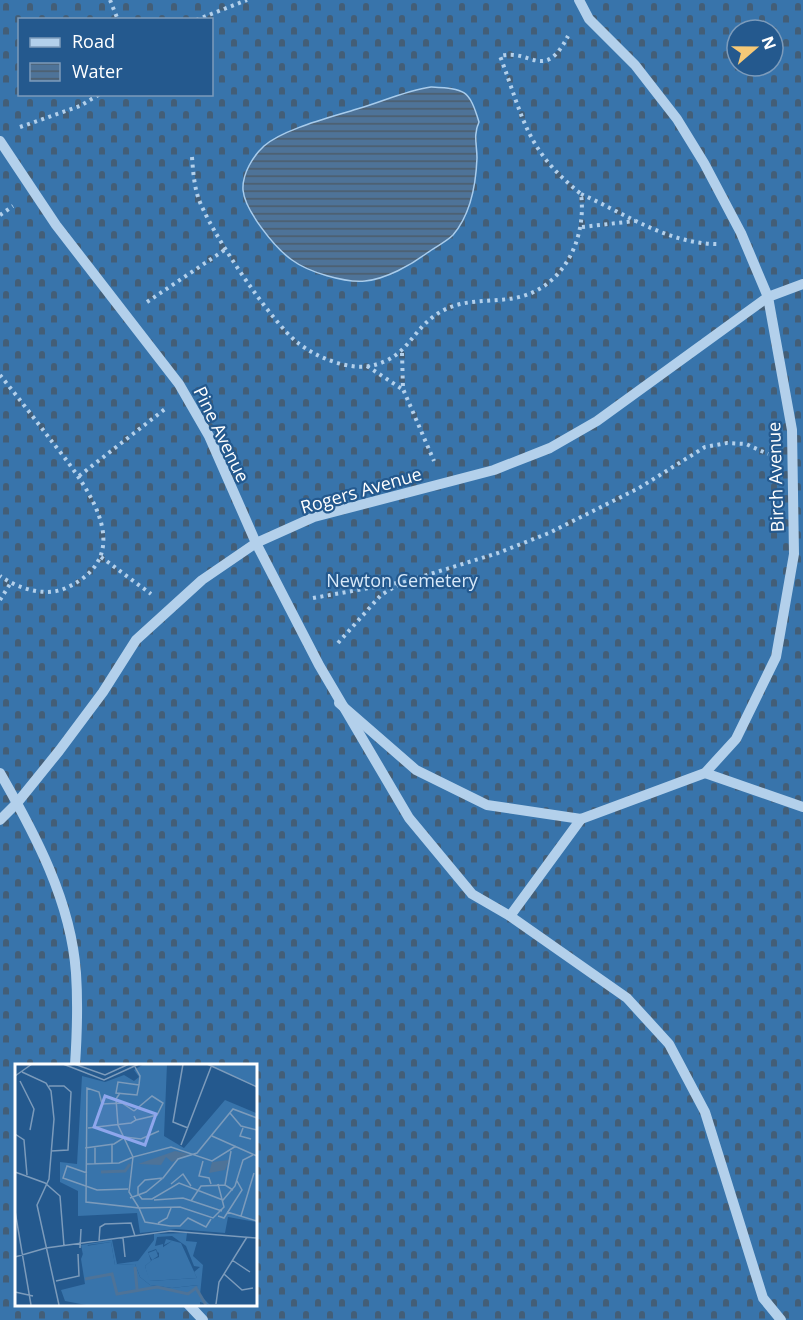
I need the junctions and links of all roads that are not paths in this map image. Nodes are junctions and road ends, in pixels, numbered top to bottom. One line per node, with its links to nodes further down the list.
1 (579, 0): 4 (lane, Birch Avenue)
2 (0, 141): 5 (lane, Pine Avenue)
3 (803, 284): 4 (lane, Rogers Avenue)
4 (768, 297): 5 (lane, Rogers Avenue); 8 (lane, Birch Avenue)
5 (256, 543): 6 (lane, Pine Avenue); 9 (lane, Rogers Avenue)
6 (339, 703): 11 (lane); 13 (lane, Pine Avenue)
7 (0, 773): 9 (lane)
8 (705, 773): 10 (lane); 11 (lane)
9 (17, 803): 12 (lane, Rogers Avenue); 14 (lane)
10 (803, 807)
11 (581, 819): 13 (lane)
12 (0, 820)
13 (510, 916): 17 (lane, Pine Avenue)
14 (75, 1064)
15 (189, 1305): 16 (lane)
16 (203, 1320)
17 (781, 1320)

